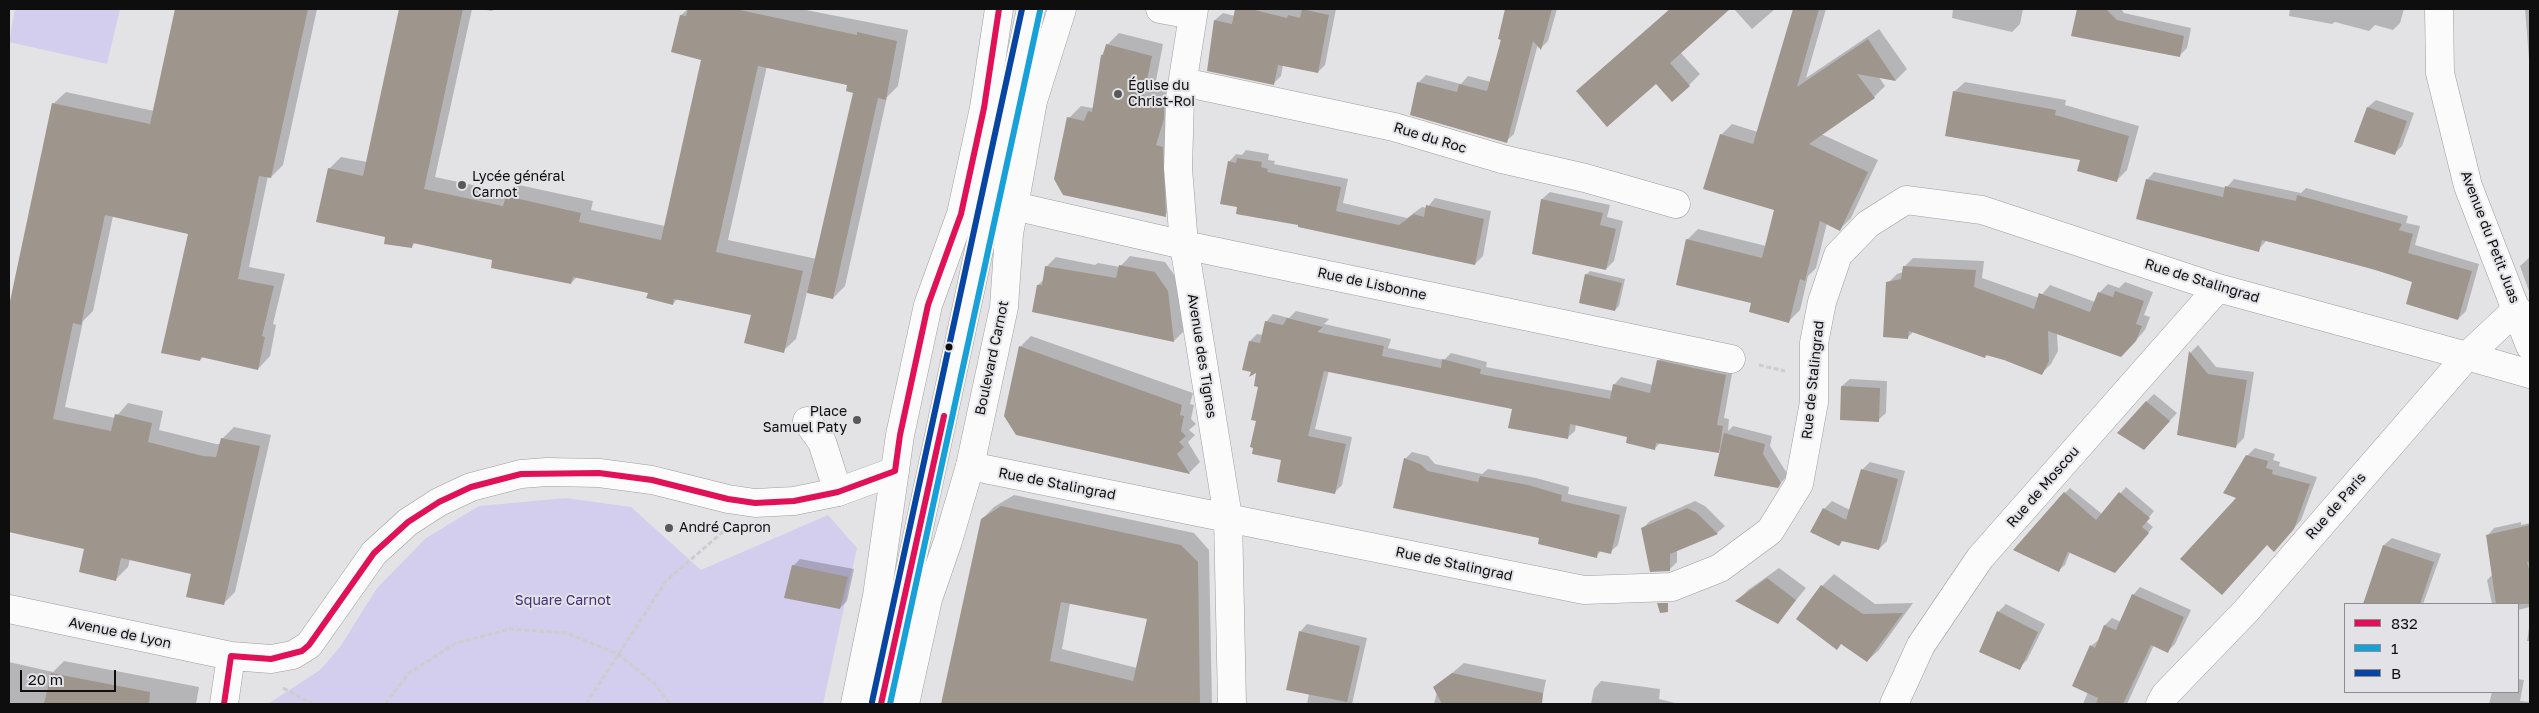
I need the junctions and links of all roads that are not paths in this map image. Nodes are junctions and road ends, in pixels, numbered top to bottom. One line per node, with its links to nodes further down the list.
1 (998, 9): 19 (street)
2 (1031, 9): 26 (street)
3 (1062, 9): 9 (street, Boulevard Carnot)
4 (1160, 9): 6 (street)
5 (2439, 9): 12 (street, Avenue du Petit Juas)
6 (1193, 12): 7 (street, Avenue des Tignes)
7 (1183, 82): 8 (street, Rue du Roc); 10 (street, Avenue des Tignes)
8 (1676, 204)
9 (1014, 206): 10 (street, Rue de Lisbonne); 18 (street, Boulevard Carnot)
10 (1184, 245): 15 (street, Rue de Lisbonne); 21 (street, Avenue des Tignes)
11 (2218, 288): 14 (street, Rue de Stalingrad); 21 (street, Rue de Stalingrad); 29 (street, Rue de Moscou)
12 (2517, 309): 13 (street, Avenue du Petit Juas); 14 (street)
13 (2530, 346)
14 (2467, 356): 16 (street); 30 (street, Rue de Paris)
15 (1731, 359)
16 (2530, 374)
17 (807, 421): 20 (street)
18 (970, 466): 21 (street, Rue de Stalingrad); 27 (street, Boulevard Carnot)
19 (894, 471): 20 (street, Avenue de Lyon); 25 (street)
20 (838, 492): 23 (street, Avenue de Lyon)
21 (1228, 517): 28 (street, Avenue des Tignes)
22 (9, 609): 23 (street, Avenue de Lyon)
23 (231, 656): 24 (street)
24 (224, 704)
25 (855, 704)
26 (881, 704)
27 (905, 704)
28 (1232, 704)
29 (1894, 704)
30 (2160, 704)

